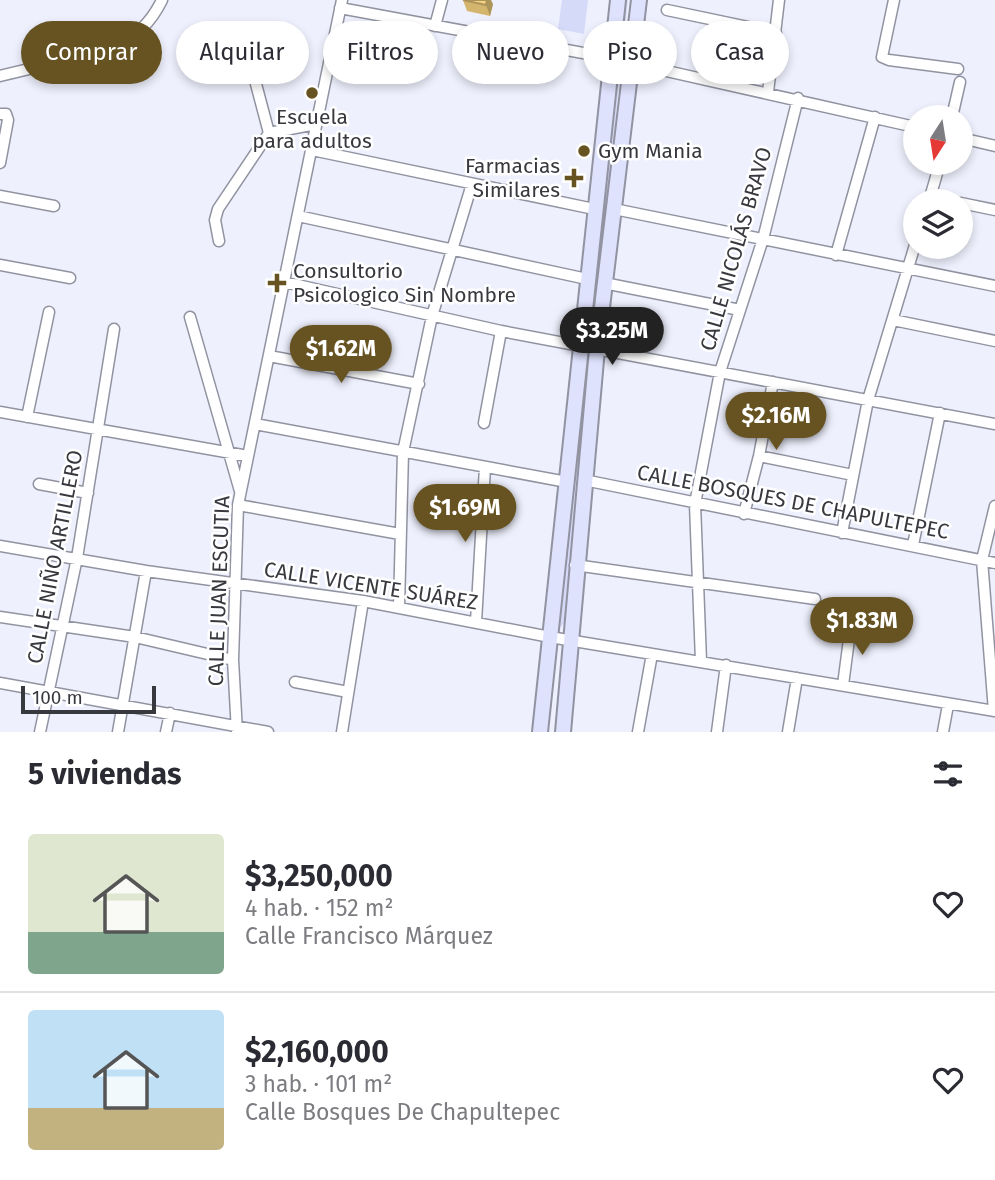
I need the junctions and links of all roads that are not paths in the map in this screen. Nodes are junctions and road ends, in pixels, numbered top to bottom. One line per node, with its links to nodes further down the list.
1 (162, 0): 19 (street)
2 (442, 0): 10 (street)
3 (618, 0): 11 (main road)
4 (639, 0): 12 (main road)
5 (779, 0): 14 (street)
6 (894, 0): 17 (street)
7 (341, 4): 9 (street); 30 (street, CALLE JUAN ESCUTIA)
8 (667, 10): 13 (street)
9 (414, 21)
10 (436, 21)
11 (615, 21)
12 (636, 21)
13 (719, 21)
14 (777, 21)
15 (438, 27): 16 (street)
16 (583, 53)
17 (958, 69)
18 (677, 73): 25 (street)
19 (0, 76)
20 (960, 82): 27 (street)
21 (256, 84): 32 (street)
22 (607, 84): 41 (main road)
23 (629, 84): 42 (main road)
24 (769, 84): 25 (street)
25 (768, 92): 26 (street)
26 (798, 98): 29 (street); 45 (street, CALLE NICOLÁS BRAVO)
27 (955, 105)
28 (4, 115): 36 (street)
29 (875, 117): 31 (street); 48 (street)
30 (316, 124): 32 (street); 35 (street, CALLE JUAN ESCUTIA)
31 (903, 124)
32 (269, 133): 46 (street)
33 (973, 141): 34 (street)
34 (995, 146)
35 (312, 150): 37 (street); 44 (street, CALLE JUAN ESCUTIA)
36 (0, 163)
37 (472, 184): 41 (street); 47 (street)
38 (0, 196): 40 (street)
39 (973, 205): 43 (street)
40 (54, 206)
41 (594, 209): 53 (main road)
42 (614, 209): 45 (street); 55 (main road)
43 (995, 210)
44 (298, 216): 47 (street); 54 (street, CALLE JUAN ESCUTIA)
45 (763, 239): 48 (street); 57 (street, CALLE NICOLÁS BRAVO)
46 (219, 241)
47 (452, 250): 53 (street); 59 (street)
48 (836, 255): 51 (street)
49 (911, 259): 51 (street)
50 (0, 265): 52 (street)
51 (908, 269): 56 (street); 61 (street)
52 (70, 278)
53 (587, 279): 65 (main road)
54 (284, 282): 59 (street); 67 (street, CALLE JUAN ESCUTIA)
55 (604, 283): 57 (street); 66 (main road)
56 (995, 286)
57 (740, 310): 68 (street, CALLE NICOLÁS BRAVO)
58 (49, 312): 74 (street)
59 (432, 316): 63 (street); 70 (street)
60 (190, 317): 79 (street)
61 (893, 320): 64 (street); 71 (street)
62 (114, 329): 78 (street, CALLE NIÑO ARTILLERO)
63 (501, 331): 65 (street); 75 (street)
64 (995, 341)
65 (580, 345): 66 (street); 86 (main road)
66 (597, 349): 68 (street); 85 (main road)
67 (269, 356): 70 (street); 76 (street, CALLE JUAN ESCUTIA)
68 (720, 372): 69 (street); 90 (street, CALLE NICOLÁS BRAVO)
69 (773, 382): 71 (street); 82 (street)
70 (419, 384): 80 (street)
71 (868, 400): 73 (street); 84 (street)
72 (0, 412): 74 (street)
73 (940, 413): 77 (street); 96 (street)
74 (27, 417): 78 (street)
75 (484, 423)
76 (255, 424): 80 (street); 81 (street, CALLE JUAN ESCUTIA)
77 (995, 424)
78 (98, 430): 79 (street); 89 (street, CALLE NIÑO ARTILLERO)
79 (228, 452): 81 (street); 88 (street)
80 (403, 452): 83 (street); 95 (street)
81 (248, 456): 88 (street, CALLE JUAN ESCUTIA)
82 (760, 456): 84 (street); 93 (street)
83 (485, 467): 86 (street); 109 (street)
84 (853, 475): 94 (street)
85 (584, 480): 90 (street, CALLE BOSQUES DE CHAPULTEPEC); 101 (main road)
86 (567, 482): 113 (main road)
87 (39, 484): 89 (street)
88 (240, 492): 91 (street, CALLE JUAN ESCUTIA)
89 (88, 493): 98 (street, CALLE NIÑO ARTILLERO)
90 (695, 503): 93 (street, CALLE BOSQUES DE CHAPULTEPEC); 104 (street, CALLE NICOLÁS BRAVO)
91 (238, 505): 95 (street); 103 (street, CALLE JUAN ESCUTIA)
92 (995, 506): 99 (street)
93 (744, 514): 94 (street, CALLE BOSQUES DE CHAPULTEPEC)
94 (842, 533): 96 (street, CALLE BOSQUES DE CHAPULTEPEC)
95 (400, 534): 107 (street)
96 (913, 545): 99 (street, CALLE BOSQUES DE CHAPULTEPEC)
97 (0, 546): 98 (street, CALLE VICENTE SUÁREZ)
98 (77, 558): 102 (street, CALLE VICENTE SUÁREZ); 111 (street, CALLE NIÑO ARTILLERO)
99 (982, 560): 100 (street, CALLE BOSQUES DE CHAPULTEPEC); 114 (street)
100 (995, 563)
101 (575, 565): 104 (street); 115 (main road)
102 (146, 571): 103 (street, CALLE VICENTE SUÁREZ); 112 (street)
103 (235, 583): 106 (street, CALLE VICENTE SUÁREZ); 117 (street, CALLE JUAN ESCUTIA)
104 (697, 584): 105 (street); 118 (street, CALLE NICOLÁS BRAVO)
105 (815, 599)
106 (363, 601): 107 (street, CALLE VICENTE SUÁREZ); 125 (street)
107 (399, 607): 109 (street, CALLE VICENTE SUÁREZ)
108 (0, 617): 111 (street)
109 (476, 622): 113 (street, CALLE VICENTE SUÁREZ)
110 (875, 623): 123 (street)
111 (62, 626): 112 (street); 124 (street, CALLE NIÑO ARTILLERO)
112 (135, 637): 117 (street); 126 (street)
113 (550, 637): 115 (street, CALLE VICENTE SUÁREZ); 136 (main road)
114 (991, 638): 128 (street)
115 (570, 640): 116 (street, CALLE VICENTE SUÁREZ); 137 (main road)
116 (652, 654): 118 (street, CALLE VICENTE SUÁREZ); 138 (street)
117 (233, 660): 130 (street, CALLE JUAN ESCUTIA)
118 (701, 661): 119 (street, CALLE VICENTE SUÁREZ)
119 (726, 666): 120 (street, CALLE VICENTE SUÁREZ); 139 (street)
120 (797, 678): 123 (street, CALLE VICENTE SUÁREZ); 140 (street)
121 (295, 682): 125 (street)
122 (0, 683): 124 (street)
123 (844, 685): 127 (street, CALLE VICENTE SUÁREZ)
124 (50, 691): 126 (street); 131 (street, CALLE NIÑO ARTILLERO)
125 (348, 692): 135 (street)
126 (124, 704): 129 (street); 132 (street)
127 (948, 705): 128 (street, CALLE VICENTE SUÁREZ); 141 (street)
128 (994, 711)
129 (170, 713): 130 (street); 133 (street)
130 (237, 729): 134 (street)
131 (40, 732)
132 (117, 732)
133 (166, 732)
134 (268, 732)
135 (342, 732)
136 (540, 732)
137 (563, 732)
138 (638, 732)
139 (717, 732)
140 (788, 732)
141 (943, 732)

